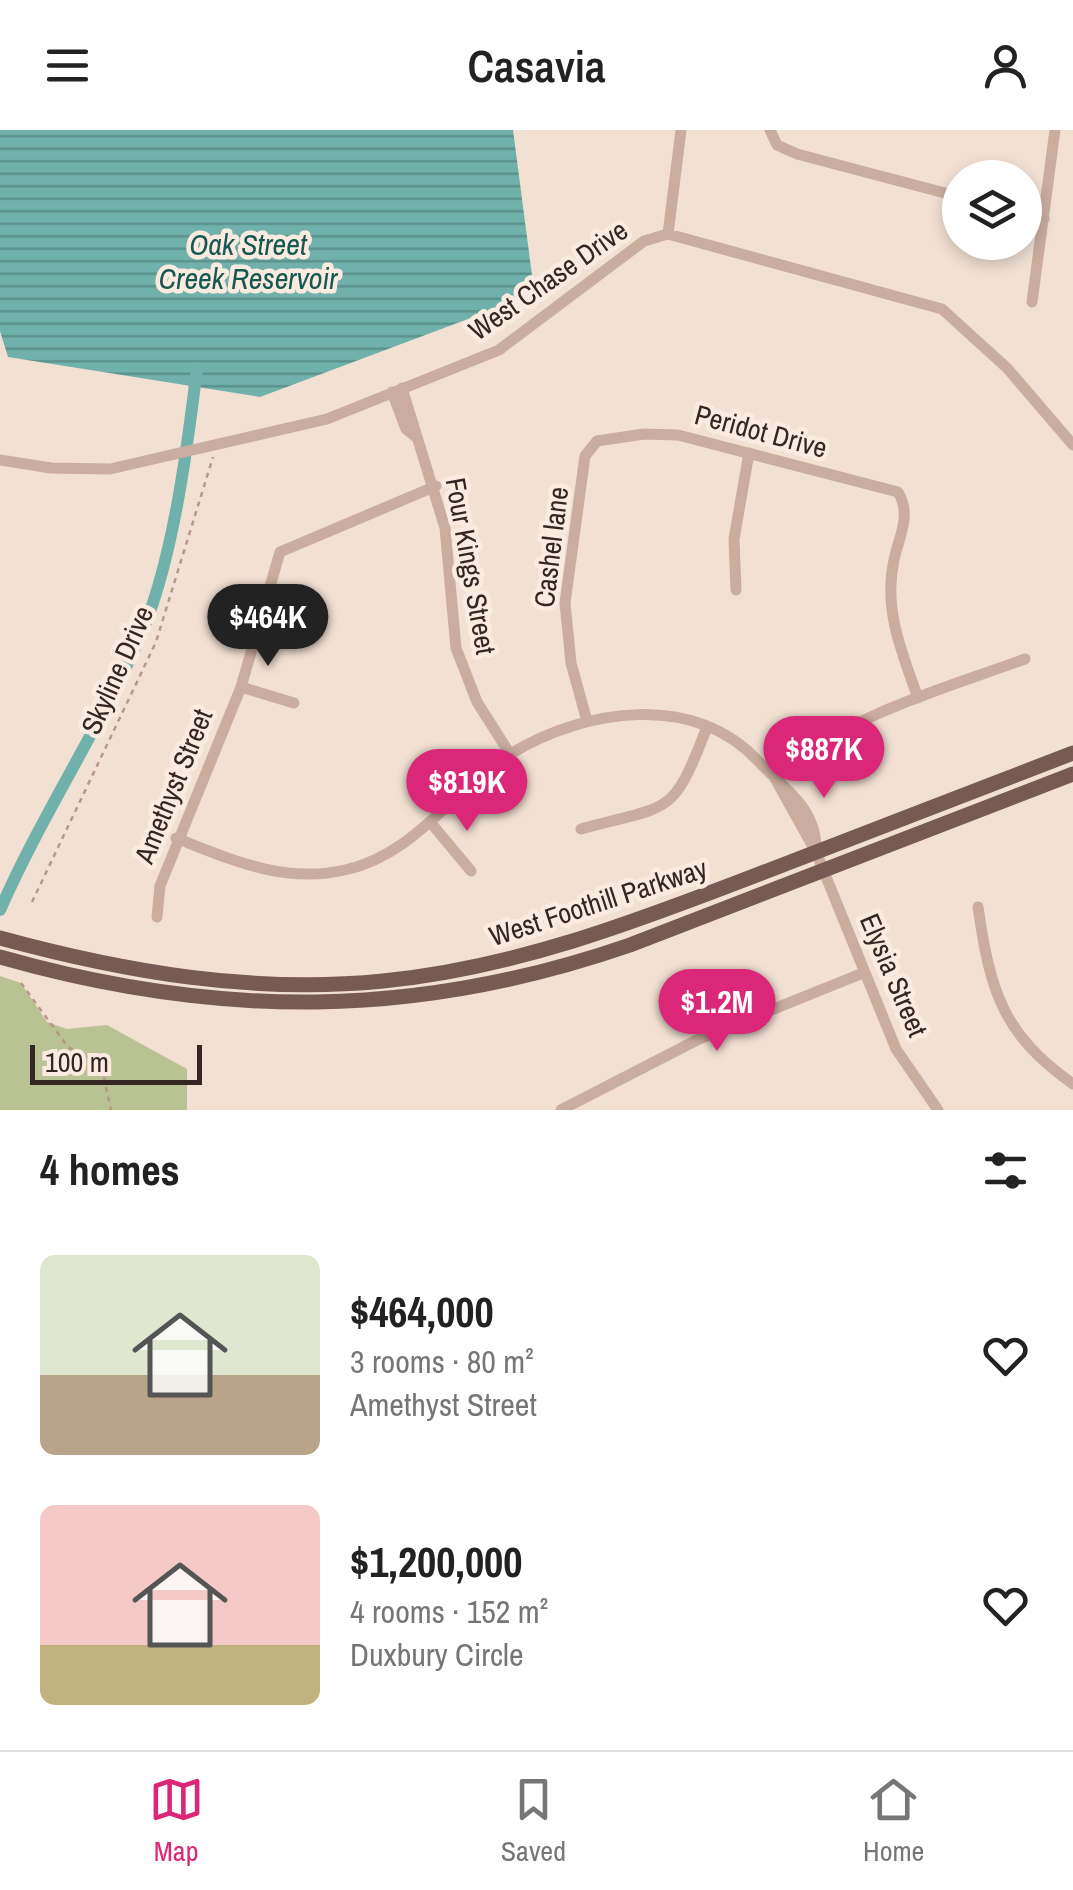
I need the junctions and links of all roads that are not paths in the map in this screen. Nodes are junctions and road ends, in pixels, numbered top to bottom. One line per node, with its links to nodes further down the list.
1 (680, 130): 6 (street)
2 (770, 130): 4 (street)
3 (1055, 130): 5 (street)
4 (942, 192)
5 (1044, 219): 7 (street)
6 (668, 234): 8 (street, West Chase Drive); 10 (street, West Chase Drive)
7 (1032, 302)
8 (397, 390): 12 (street, West Chase Drive); 13 (street, Four Kings Street)
9 (597, 441): 11 (street, Peridot Drive); 19 (street, Cashel lane)
10 (1073, 445)
11 (749, 453): 14 (street); 17 (street, Peridot Drive)
12 (0, 460)
13 (436, 486): 16 (street, Amethyst Street); 22 (street, Four Kings Street)
14 (736, 590)
15 (1025, 659): 17 (street)
16 (241, 687): 18 (street); 27 (street, Amethyst Street)
17 (918, 698): 24 (street)
18 (294, 703)
19 (586, 721): 20 (street, Elysia Street); 22 (street, Elysia Street)
20 (707, 727): 24 (street, Elysia Street); 26 (street)
21 (1073, 753): 28 (main road, West Foothill Parkway)
22 (510, 754): 25 (street, Elysia Street)
23 (1073, 774): 29 (main road, West Foothill Parkway)
24 (775, 779): 28 (street, Elysia Street)
25 (431, 823): 27 (street, Elysia Street); 30 (street)
26 (581, 829)
27 (176, 838): 32 (street, Amethyst Street)
28 (816, 852): 29 (street, Elysia Street); 33 (main road, West Foothill Parkway)
29 (824, 871): 34 (main road, West Foothill Parkway); 35 (street, Elysia Street)
30 (471, 872)
31 (978, 907): 36 (street)
32 (158, 917)
33 (0, 938)
34 (0, 958)
35 (863, 973): 37 (street); 38 (street, Elysia Street)
36 (1073, 1084)
37 (560, 1110)
38 (938, 1110)

